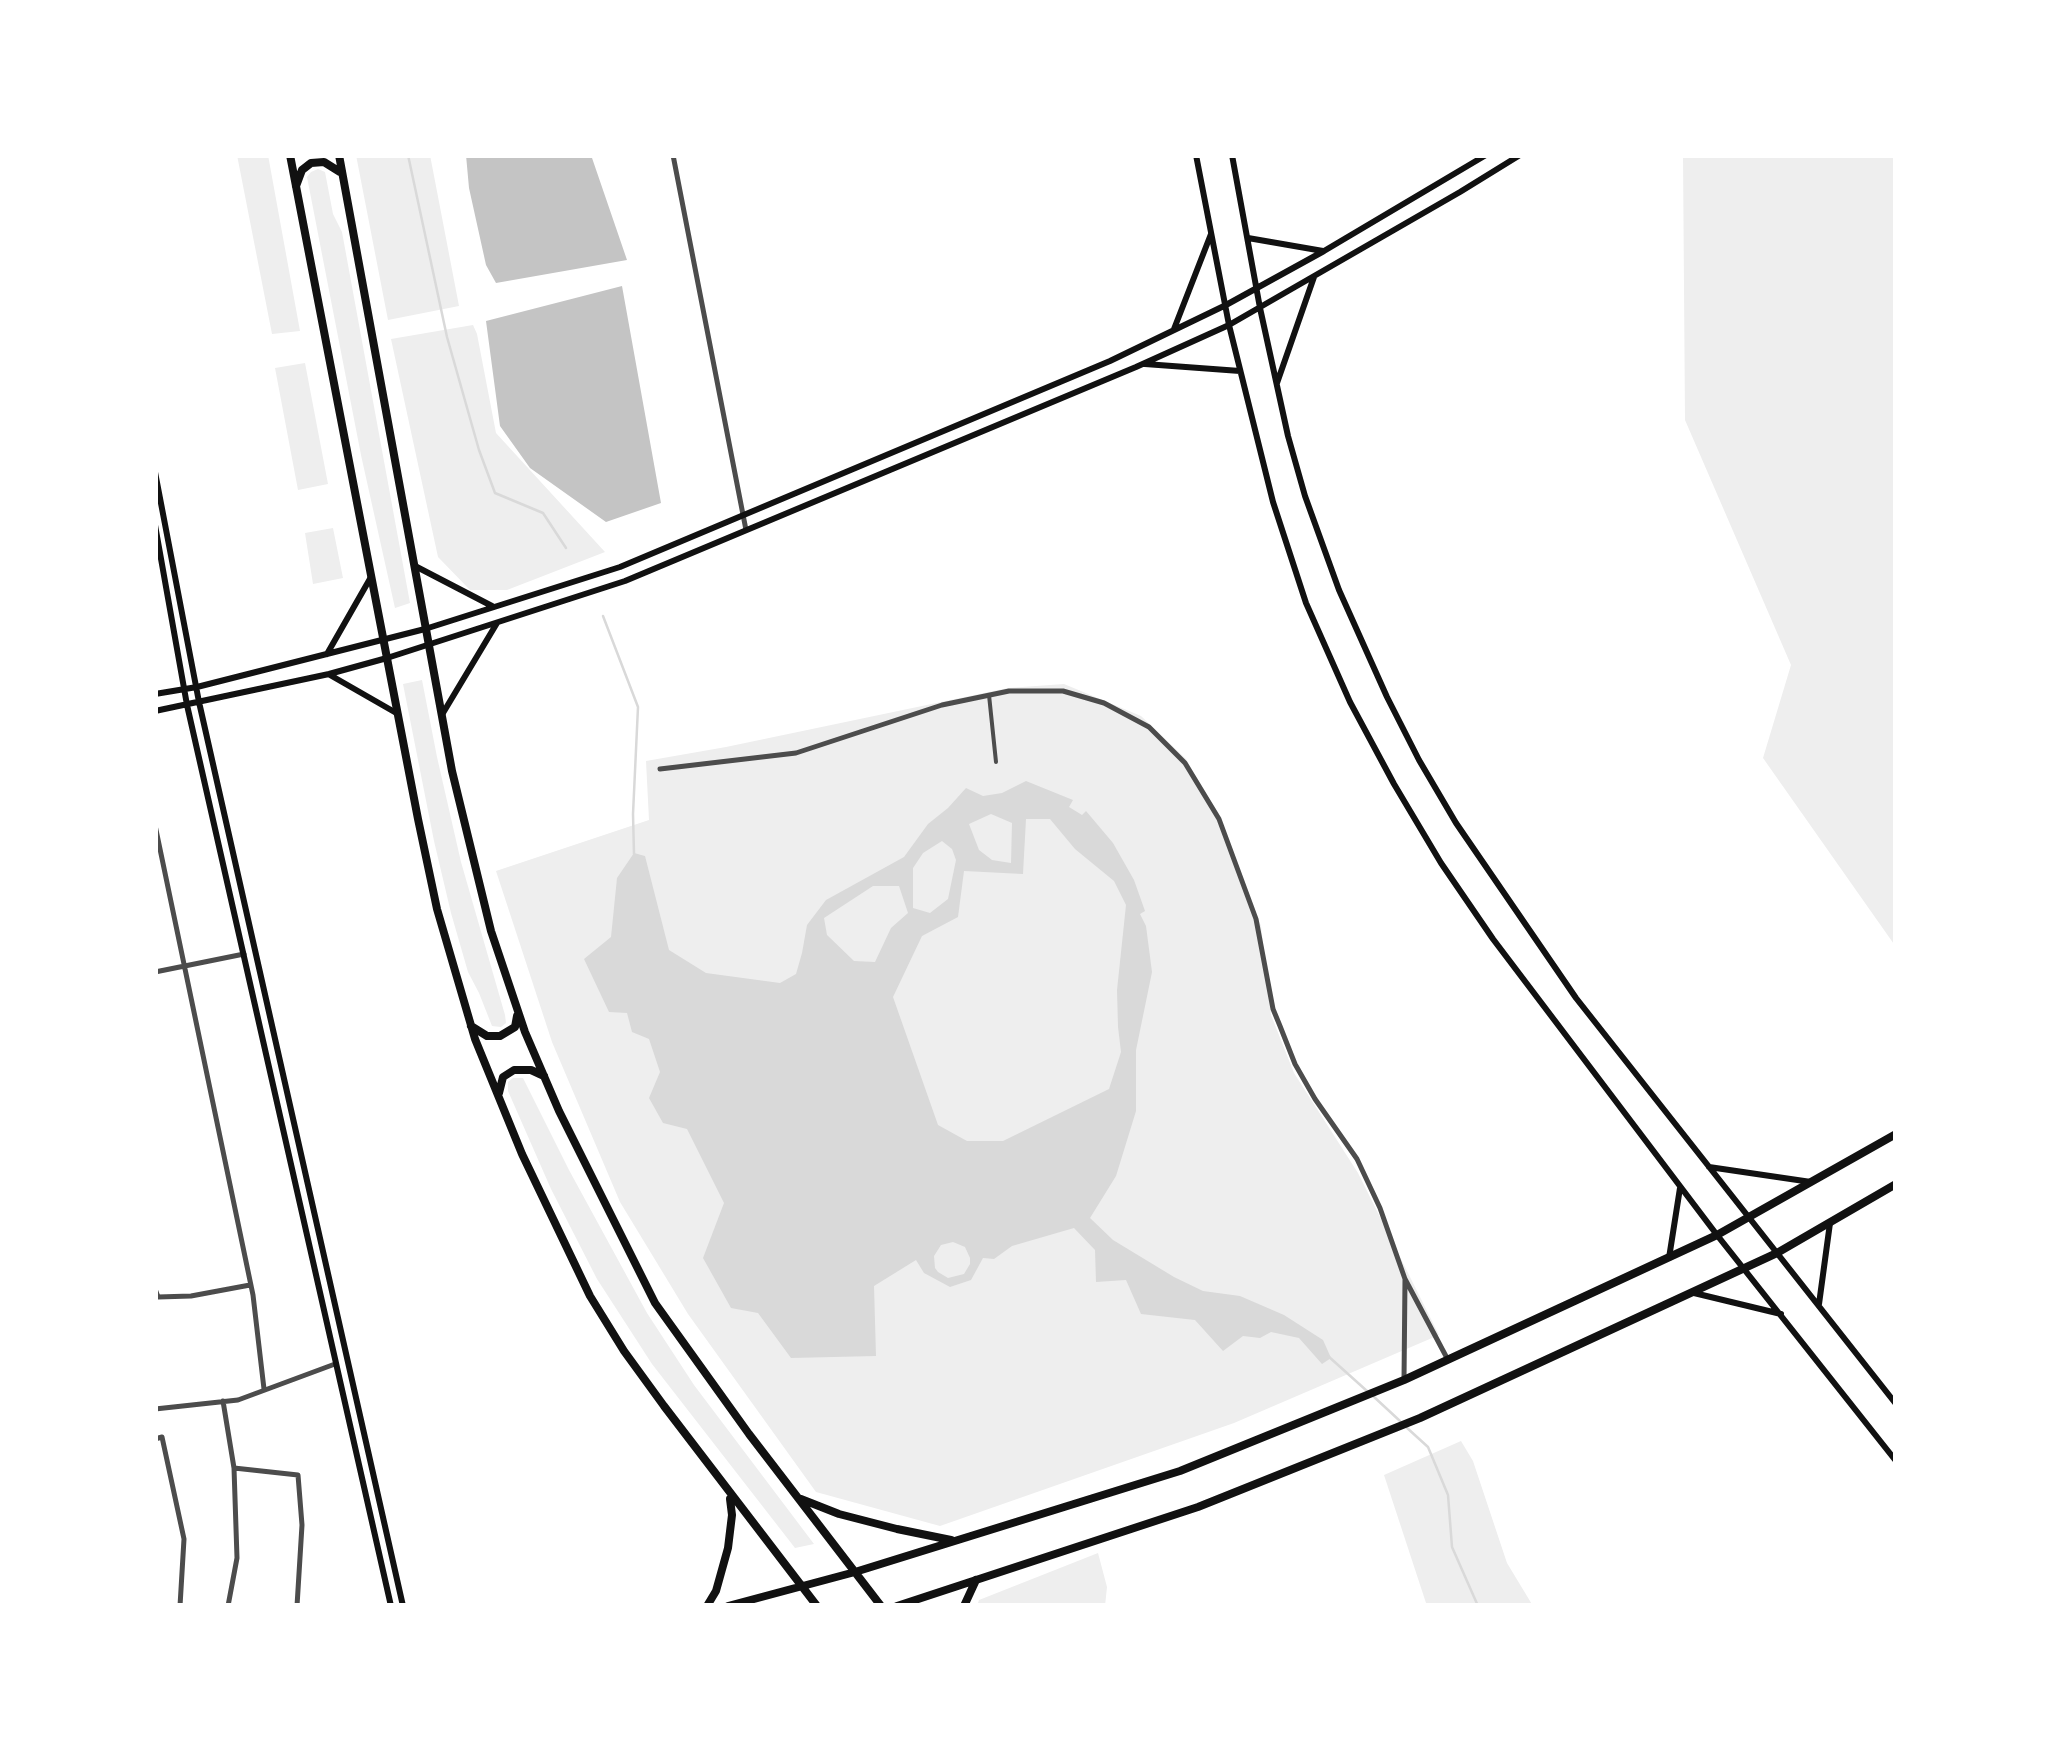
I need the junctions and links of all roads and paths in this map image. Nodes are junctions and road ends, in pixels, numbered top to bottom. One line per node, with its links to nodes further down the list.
1 (290, 155): 9 (main road)
2 (339, 155): 8 (main road)
3 (673, 155): 23 (street)
4 (1196, 155): 10 (main road)
5 (1232, 155): 11 (main road)
6 (1486, 155): 12 (main road)
7 (1520, 155): 13 (main road)
8 (343, 175): 9 (main road); 26 (main road)
9 (296, 186): 27 (main road)
10 (1211, 232): 15 (main road); 18 (main road)
11 (1248, 238): 12 (main road); 14 (main road)
12 (1324, 251): 14 (main road)
13 (1315, 275): 16 (main road); 21 (main road)
14 (1257, 288): 15 (main road); 16 (main road)
15 (1226, 306): 17 (main road); 18 (main road)
16 (1260, 308): 17 (main road); 21 (main road)
17 (1228, 325): 19 (main road); 20 (main road)
18 (1174, 330): 23 (main road)
19 (1144, 364): 20 (main road); 25 (main road)
20 (1240, 372): 59 (main road)
21 (1277, 384): 56 (main road)
22 (155, 472): 36 (main road)
23 (743, 516): 25 (street); 28 (main road)
24 (155, 525): 37 (main road)
25 (746, 530): 29 (main road)
26 (414, 566): 28 (main road); 30 (main road)
27 (371, 577): 31 (main road); 33 (main road)
28 (493, 606): 30 (main road)
29 (497, 623): 32 (main road); 44 (main road)
30 (425, 629): 31 (main road); 32 (main road)
31 (383, 640): 33 (main road); 34 (main road)
32 (428, 645): 34 (main road); 44 (main road)
33 (327, 654): 36 (main road)
34 (387, 658): 35 (main road); 43 (main road)
35 (328, 674): 40 (main road); 43 (main road)
36 (196, 687): 37 (main road); 40 (main road)
37 (184, 688): 38 (main road); 41 (main road)
38 (155, 694)
39 (989, 695): 45 (street); 46 (street); 66 (street)
40 (199, 702): 41 (main road); 92 (main road)
41 (187, 705): 42 (main road); 48 (main road)
42 (155, 711)
43 (398, 714): 52 (main road)
44 (442, 714): 51 (main road)
45 (996, 762)
46 (660, 769)
47 (155, 826): 49 (street)
48 (244, 954): 49 (street); 73 (main road)
49 (184, 966): 50 (street); 67 (street)
50 (155, 972)
51 (518, 1012): 52 (main road); 53 (main road)
52 (471, 1026): 54 (main road)
53 (544, 1076): 54 (main road); 83 (main road)
54 (500, 1101): 82 (main road)
55 (1896, 1134): 57 (main road)
56 (1709, 1167): 57 (main road); 60 (main road)
57 (1812, 1182): 60 (main road)
58 (1896, 1184): 61 (main road)
59 (1680, 1186): 62 (main road); 64 (main road)
60 (1749, 1218): 62 (main road); 63 (main road)
61 (1830, 1223): 63 (main road); 70 (main road)
62 (1718, 1236): 64 (main road); 65 (main road)
63 (1778, 1253): 65 (main road); 70 (main road)
64 (1669, 1258): 72 (main road)
65 (1745, 1268): 69 (main road); 71 (main road)
66 (1405, 1279): 72 (street); 74 (street)
67 (250, 1285): 68 (street); 75 (street)
68 (155, 1289)
69 (1694, 1293): 71 (main road); 86 (main road)
70 (1818, 1305): 77 (main road)
71 (1781, 1314): 80 (main road)
72 (1449, 1360): 74 (main road)
73 (338, 1363): 75 (street); 91 (main road)
74 (1404, 1380): 84 (main road)
75 (264, 1389): 76 (street)
76 (223, 1402): 78 (street); 81 (street)
77 (1896, 1404)
78 (155, 1409)
79 (155, 1438): 88 (street)
80 (1896, 1460)
81 (234, 1468): 89 (street); 90 (street)
82 (729, 1494): 87 (main road); 93 (main road)
83 (798, 1498): 84 (main road); 85 (main road)
84 (956, 1541): 85 (main road)
85 (855, 1572): 87 (main road); 96 (main road)
86 (976, 1580): 97 (main road); 98 (main road)
87 (803, 1587): 94 (main road); 95 (main road)
88 (180, 1606)
89 (228, 1606)
90 (297, 1606)
91 (391, 1606)
92 (403, 1606)
93 (707, 1606)
94 (728, 1606)
95 (818, 1606)
96 (881, 1606)
97 (896, 1606)
98 (964, 1606)

